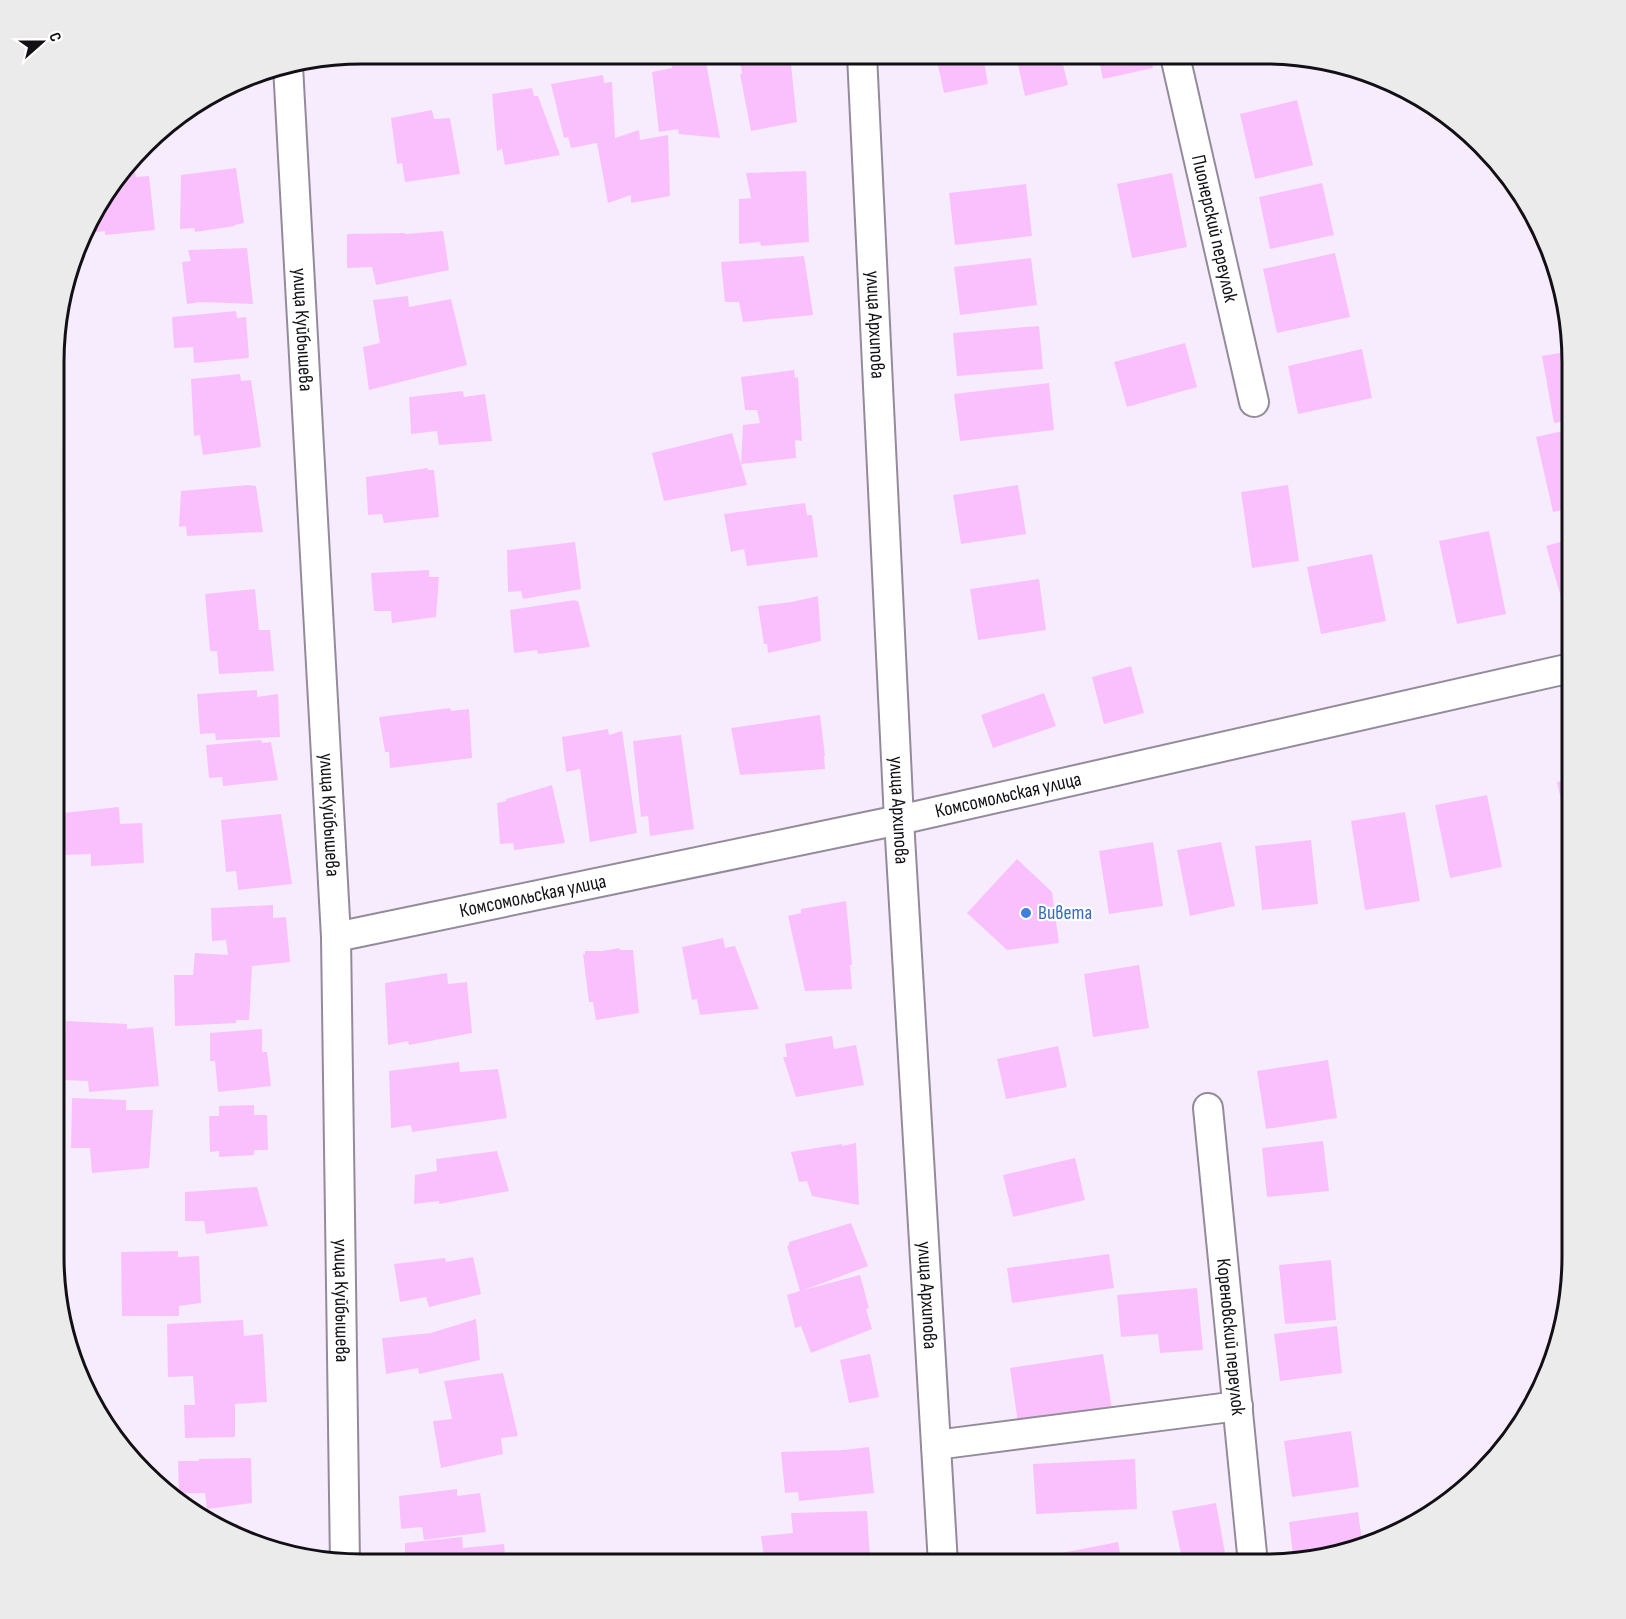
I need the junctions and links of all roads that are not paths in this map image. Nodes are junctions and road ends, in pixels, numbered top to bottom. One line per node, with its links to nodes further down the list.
1 (862, 64): 6 (street, улица Архипова)
2 (1177, 64): 4 (street, Пионерский переулок)
3 (288, 74): 7 (street, улица Куйбышева)
4 (1254, 402)
5 (1562, 670): 6 (street, Комсомольская улица)
6 (899, 820): 7 (street, Комсомольская улица); 10 (street, улица Архипова)
7 (336, 937): 11 (street, улица Куйбышева)
8 (1208, 1108): 9 (street, Кореновский переулок)
9 (1238, 1406): 10 (street); 13 (street, Кореновский переулок)
10 (936, 1445): 12 (street, улица Архипова)
11 (345, 1554)
12 (942, 1554)
13 (1252, 1554)

